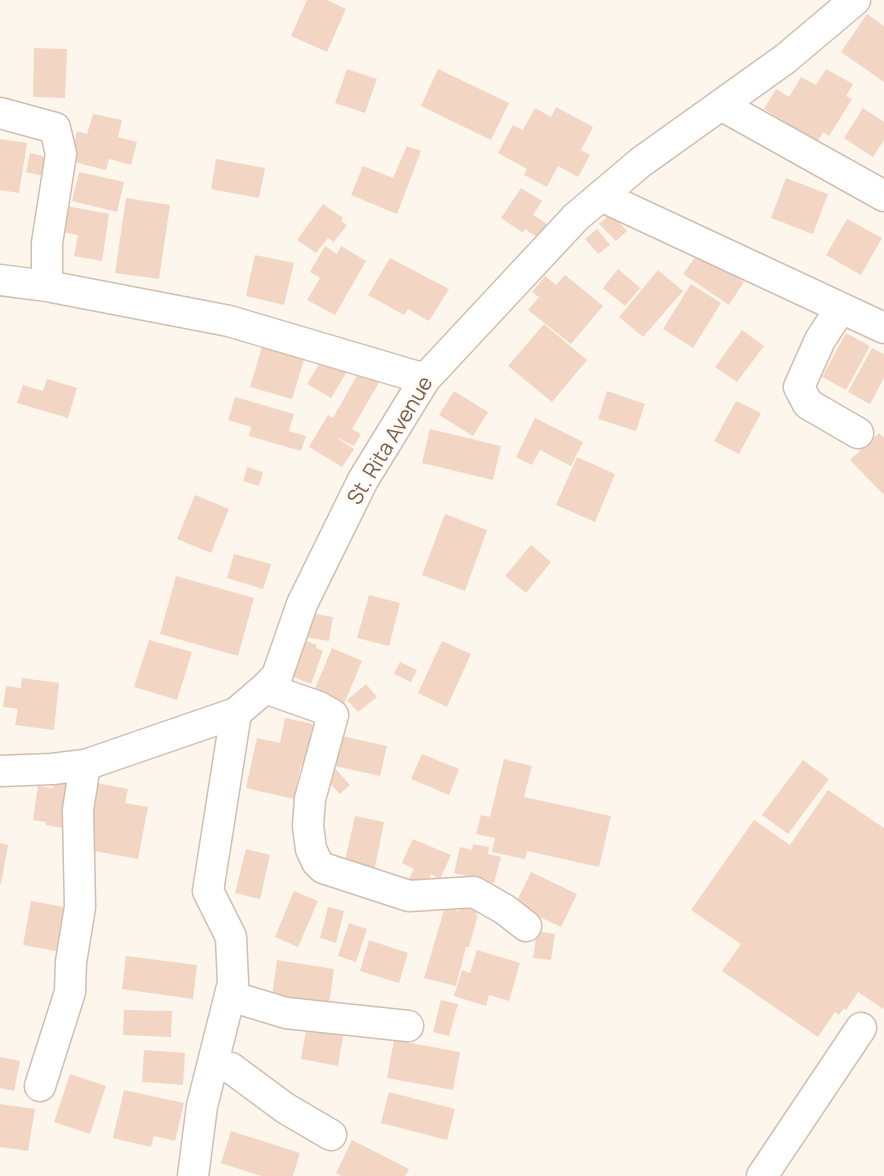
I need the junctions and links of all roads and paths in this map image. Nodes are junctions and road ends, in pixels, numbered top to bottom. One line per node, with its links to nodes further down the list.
1 (855, 0): 2 (street, St. Rita Avenue)
2 (721, 106): 4 (street, St. Rita Avenue); 5 (street)
3 (0, 113): 7 (street)
4 (601, 196): 8 (street); 10 (street, St. Rita Avenue)
5 (884, 196)
6 (0, 280): 7 (street)
7 (47, 286): 10 (street)
8 (841, 308): 9 (street); 11 (street)
9 (884, 328)
10 (425, 379): 12 (street, St. Rita Avenue)
11 (858, 433)
12 (265, 688): 13 (street, St. Rita Avenue); 16 (street)
13 (236, 713): 14 (street, St. Rita Avenue); 17 (street)
14 (85, 765): 15 (street, St. Rita Avenue); 21 (street)
15 (0, 771)
16 (526, 926)
17 (230, 996): 18 (street); 20 (street)
18 (408, 1026)
19 (861, 1028): 24 (street)
20 (213, 1064): 22 (street); 23 (street)
21 (40, 1086)
22 (331, 1135)
23 (193, 1176)
24 (762, 1176)

